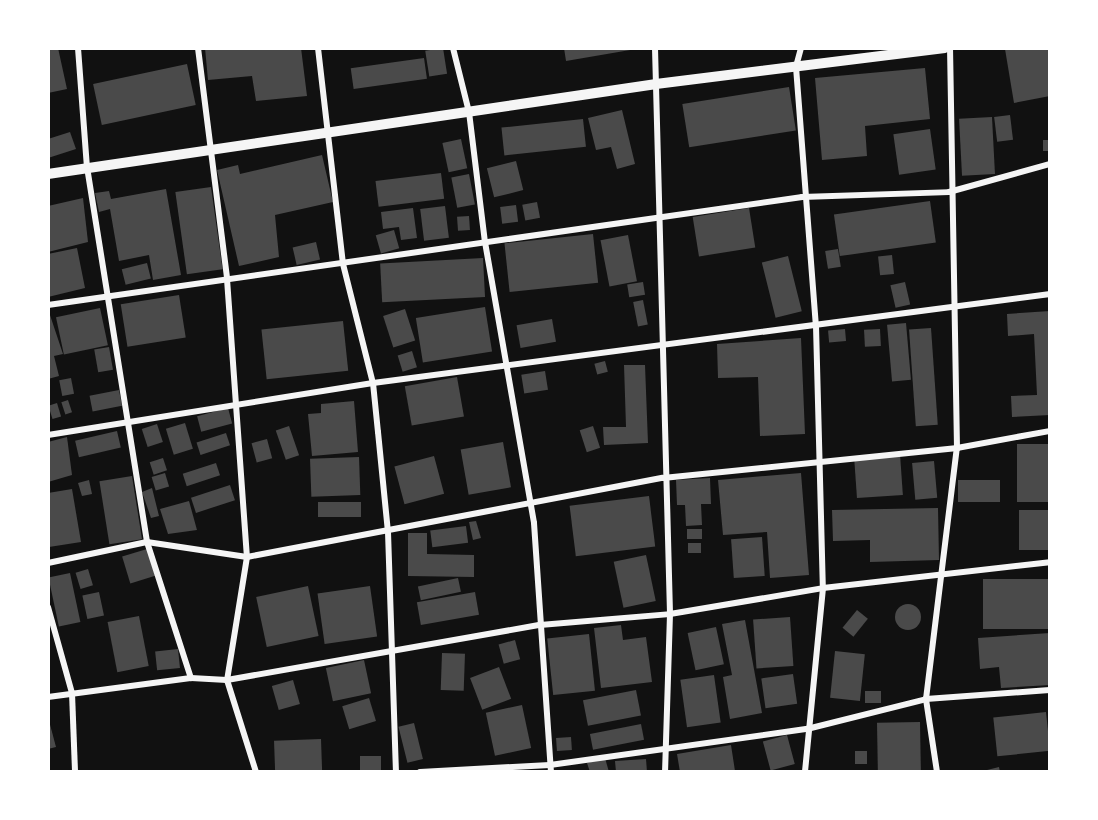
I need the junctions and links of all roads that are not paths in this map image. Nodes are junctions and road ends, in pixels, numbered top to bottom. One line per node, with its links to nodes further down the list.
1 (78, 48): 15 (street)
2 (198, 48): 13 (street)
3 (318, 48): 12 (street)
4 (453, 48): 11 (street)
5 (655, 48): 10 (street)
6 (801, 48): 9 (street)
7 (945, 48): 9 (street)
8 (950, 48): 17 (street)
9 (796, 67): 10 (street); 18 (street)
10 (656, 84): 11 (street); 19 (street)
11 (469, 112): 12 (street); 20 (street)
12 (328, 132): 13 (street); 21 (street)
13 (212, 150): 15 (street); 22 (street)
14 (1050, 164): 17 (street)
15 (87, 167): 16 (street); 24 (street)
16 (48, 174)
17 (949, 192): 18 (street); 26 (street)
18 (802, 197): 19 (street); 27 (street)
19 (662, 218): 20 (street); 28 (street)
20 (485, 242): 21 (street); 29 (street)
21 (343, 264): 22 (street); 30 (street)
22 (227, 279): 24 (street); 31 (street)
23 (1050, 294): 26 (street)
24 (109, 297): 25 (street); 32 (street)
25 (48, 305)
26 (955, 307): 27 (street); 35 (street)
27 (816, 326): 28 (street); 36 (street)
28 (663, 347): 29 (street); 37 (street)
29 (506, 364): 30 (street); 38 (street)
30 (373, 383): 31 (street); 39 (street)
31 (234, 406): 32 (street); 41 (street)
32 (130, 421): 34 (street); 40 (street)
33 (1050, 432): 35 (street)
34 (48, 435)
35 (957, 448): 36 (street); 44 (street)
36 (818, 459): 37 (street); 45 (street)
37 (663, 478): 38 (street); 47 (street)
38 (531, 502): 39 (street); 48 (street)
39 (388, 532): 41 (street); 49 (street)
40 (147, 542): 41 (street); 43 (street); 50 (street)
41 (247, 557): 51 (street)
42 (1050, 562): 44 (street)
43 (48, 563)
44 (945, 571): 45 (street); 55 (street)
45 (823, 588): 47 (street); 56 (street)
46 (48, 607): 53 (street)
47 (670, 614): 48 (street); 57 (street)
48 (540, 625): 49 (street); 58 (street)
49 (387, 649): 51 (street); 61 (street)
50 (191, 678): 51 (street); 53 (street)
51 (226, 680): 60 (street)
52 (1050, 690): 55 (street)
53 (72, 693): 54 (street); 59 (street)
54 (48, 697)
55 (927, 699): 56 (street); 65 (street)
56 (807, 729): 57 (street); 64 (street)
57 (663, 745): 58 (street); 63 (street)
58 (551, 768): 62 (street)
59 (75, 772)
60 (256, 772)
61 (396, 772)
62 (420, 772)
63 (664, 772)
64 (805, 772)
65 (937, 772)

